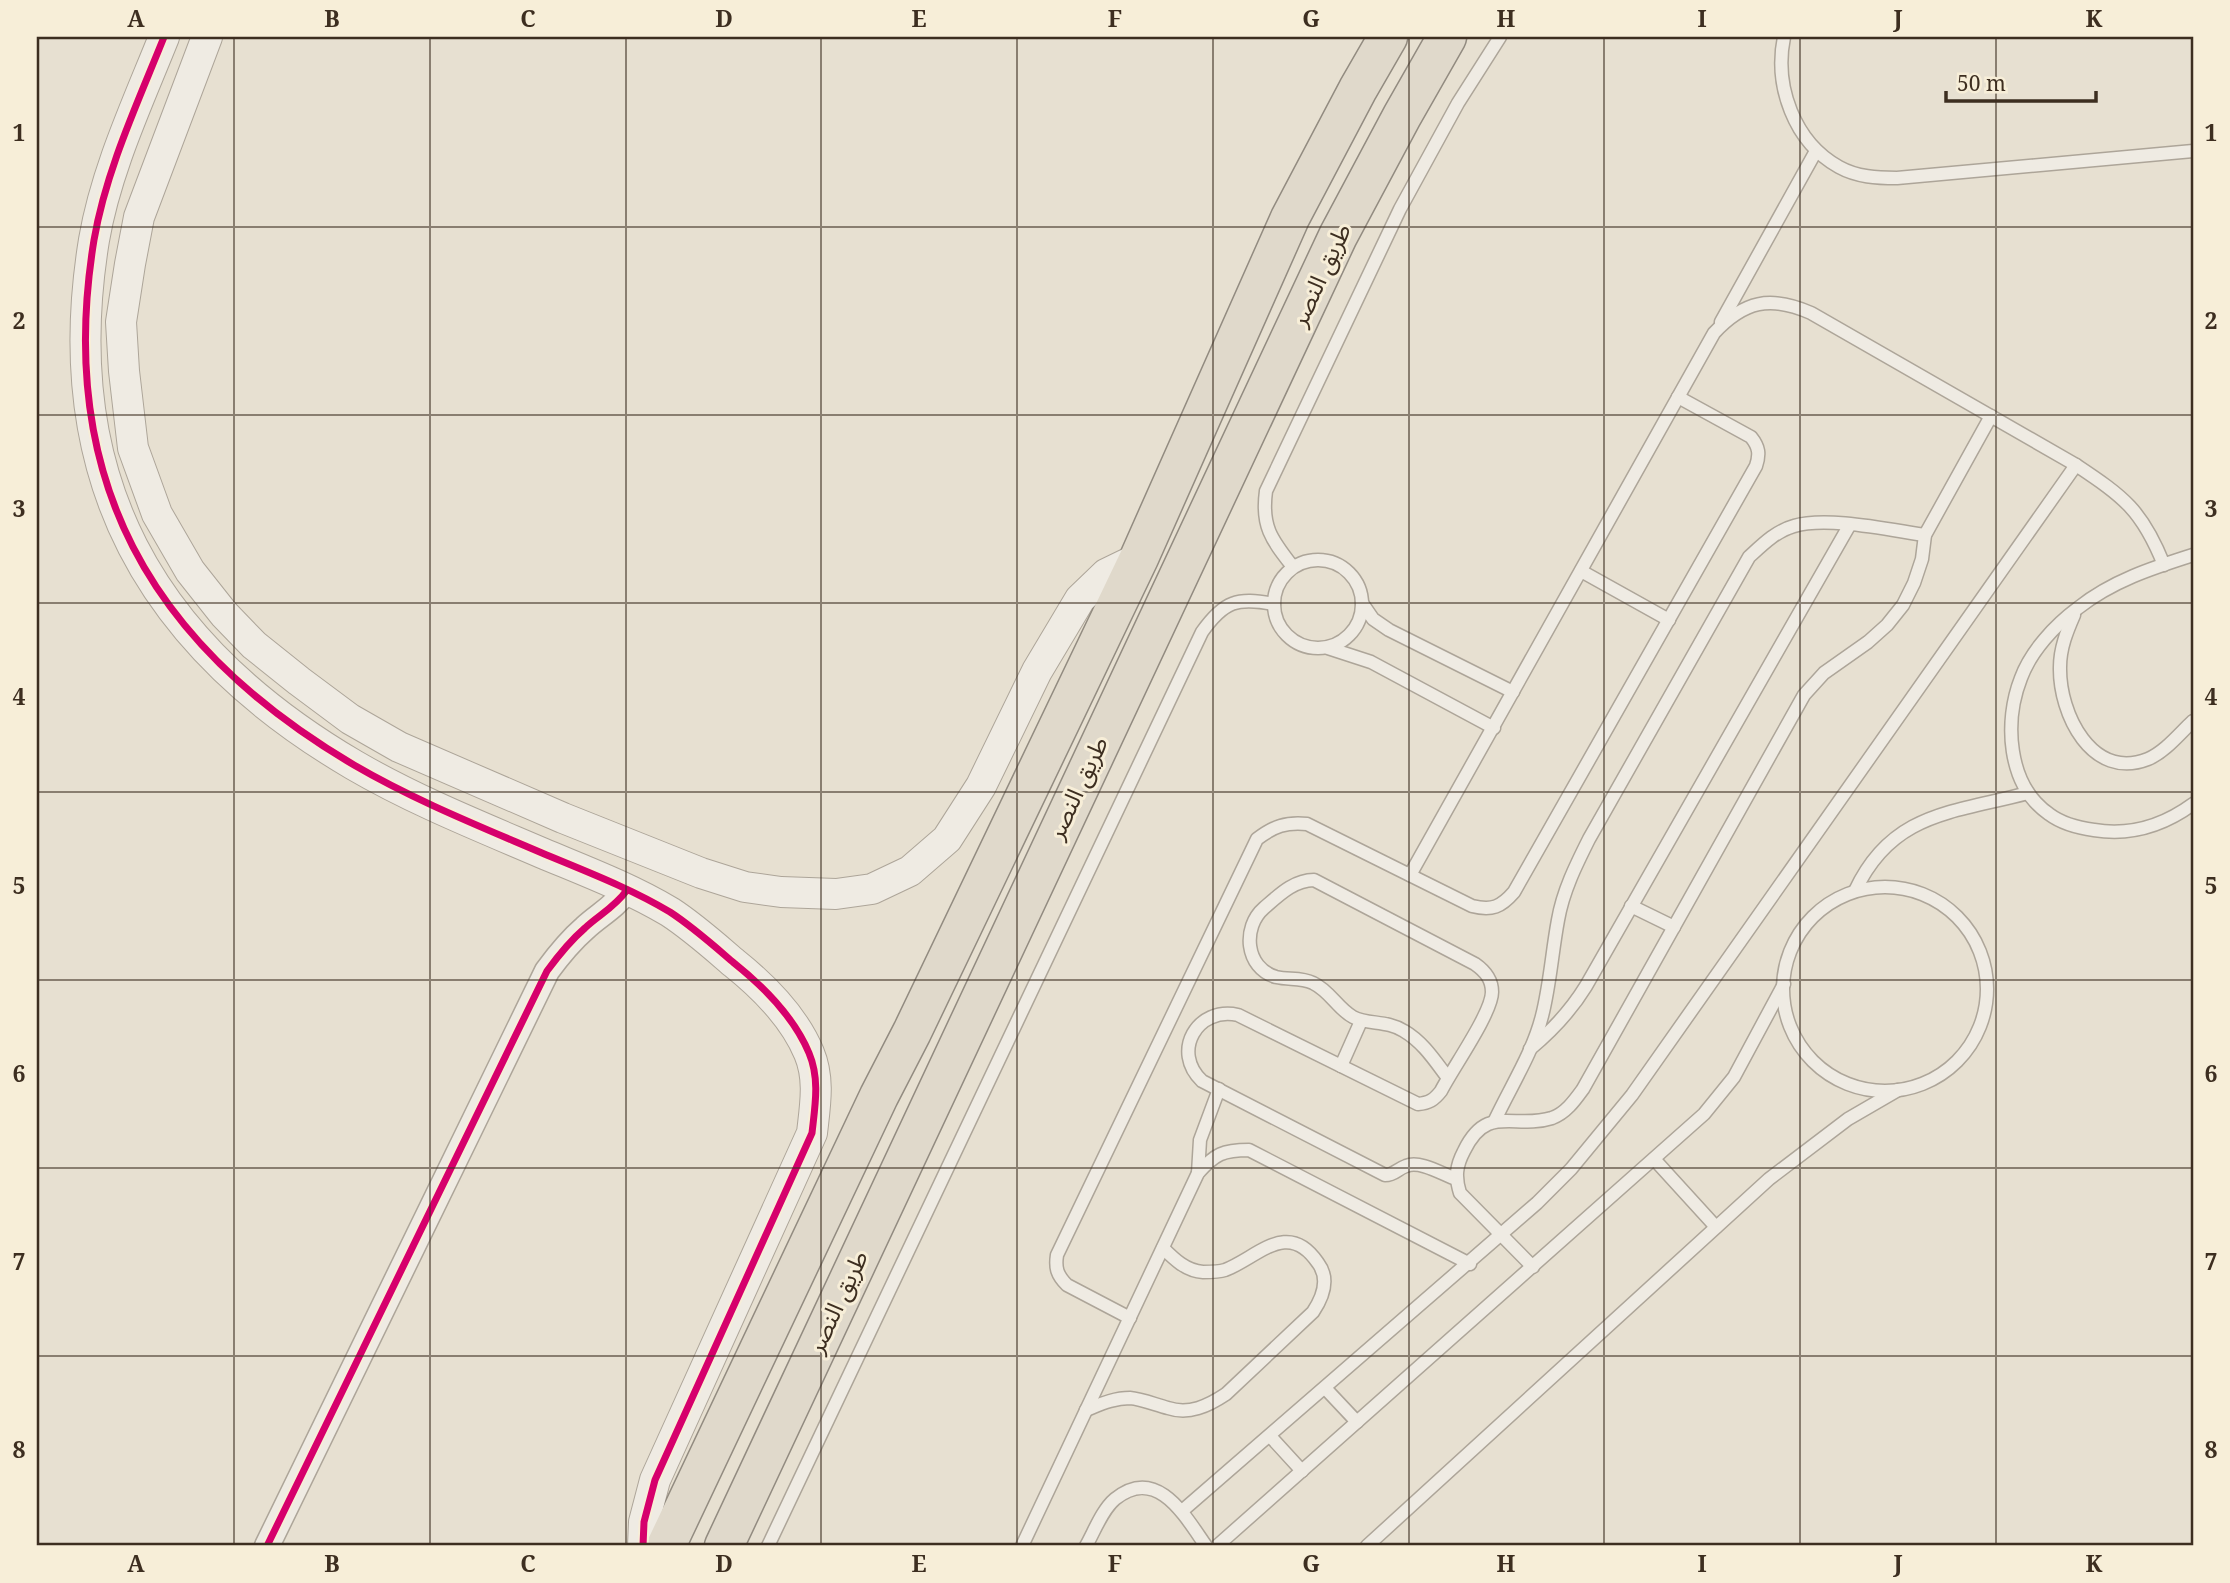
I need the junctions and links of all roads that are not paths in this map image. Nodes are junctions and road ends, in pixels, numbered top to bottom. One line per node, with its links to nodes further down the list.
1 (164, 37): 31 (street)
2 (206, 37): 30 (street)
3 (1388, 37): 16 (highway, طريق النصر)
4 (1447, 37): 63 (highway, طريق النصر)
5 (1500, 37): 18 (lane)
6 (1784, 37): 7 (lane)
7 (1816, 151): 8 (lane); 9 (lane)
8 (2193, 151)
9 (1714, 333): 10 (lane); 11 (lane)
10 (1678, 397): 19 (lane); 23 (lane)
11 (1992, 415): 12 (lane); 14 (lane)
12 (2076, 465): 17 (lane); 49 (lane)
13 (1849, 526): 14 (lane); 35 (lane); 39 (lane)
14 (1925, 535): 36 (lane)
15 (2193, 555): 17 (lane)
16 (1139, 558): 30 (street); 62 (highway, طريق النصر)
17 (2164, 565): 22 (lane)
18 (1293, 567): 20 (lane); 21 (lane)
19 (1581, 571): 23 (lane); 25 (lane)
20 (1362, 603): 24 (lane); 25 (lane)
21 (1274, 604): 24 (lane); 64 (lane)
22 (2077, 608): 26 (lane); 28 (lane)
23 (1669, 620): 32 (lane)
24 (1325, 647): 27 (lane)
25 (1513, 692): 27 (lane)
26 (2193, 721)
27 (1494, 728): 32 (lane)
28 (2028, 793): 29 (lane); 34 (lane)
29 (2193, 804)
30 (596, 831): 31 (street)
31 (579, 868): 33 (street)
32 (1410, 875): 53 (lane)
33 (627, 890): 60 (street); 61 (street)
34 (1855, 891): 37 (lane); 43 (lane)
35 (1631, 906): 36 (lane); 39 (lane)
36 (1674, 927): 44 (lane)
37 (1784, 984): 43 (lane); 45 (lane)
38 (1361, 1021): 40 (lane); 41 (lane); 41 (lane)
39 (1530, 1049): 44 (lane)
40 (1341, 1066): 41 (lane); 42 (lane)
41 (1448, 1078)
42 (1219, 1089): 46 (lane); 47 (lane)
43 (1898, 1090): 48 (lane)
44 (1495, 1120): 47 (lane)
45 (1654, 1159): 48 (lane); 52 (lane)
46 (1198, 1173): 50 (lane); 51 (lane)
47 (1456, 1179): 49 (lane)
48 (1716, 1227): 69 (lane)
49 (1501, 1237): 51 (lane); 52 (lane)
50 (1163, 1248): 53 (lane); 55 (lane)
51 (1470, 1264): 54 (lane)
52 (1533, 1267): 56 (lane)
53 (1130, 1318): 55 (lane)
54 (1325, 1388): 56 (lane); 57 (lane)
55 (1086, 1410): 65 (lane)
56 (1357, 1422): 58 (lane)
57 (1270, 1436): 58 (lane); 59 (lane)
58 (1302, 1471): 68 (lane)
59 (1182, 1511): 66 (lane); 67 (lane)
60 (267, 1546)
61 (643, 1546)
62 (666, 1546)
63 (724, 1546)
64 (768, 1546)
65 (1023, 1546)
66 (1086, 1546)
67 (1206, 1546)
68 (1217, 1546)
69 (1367, 1546)

